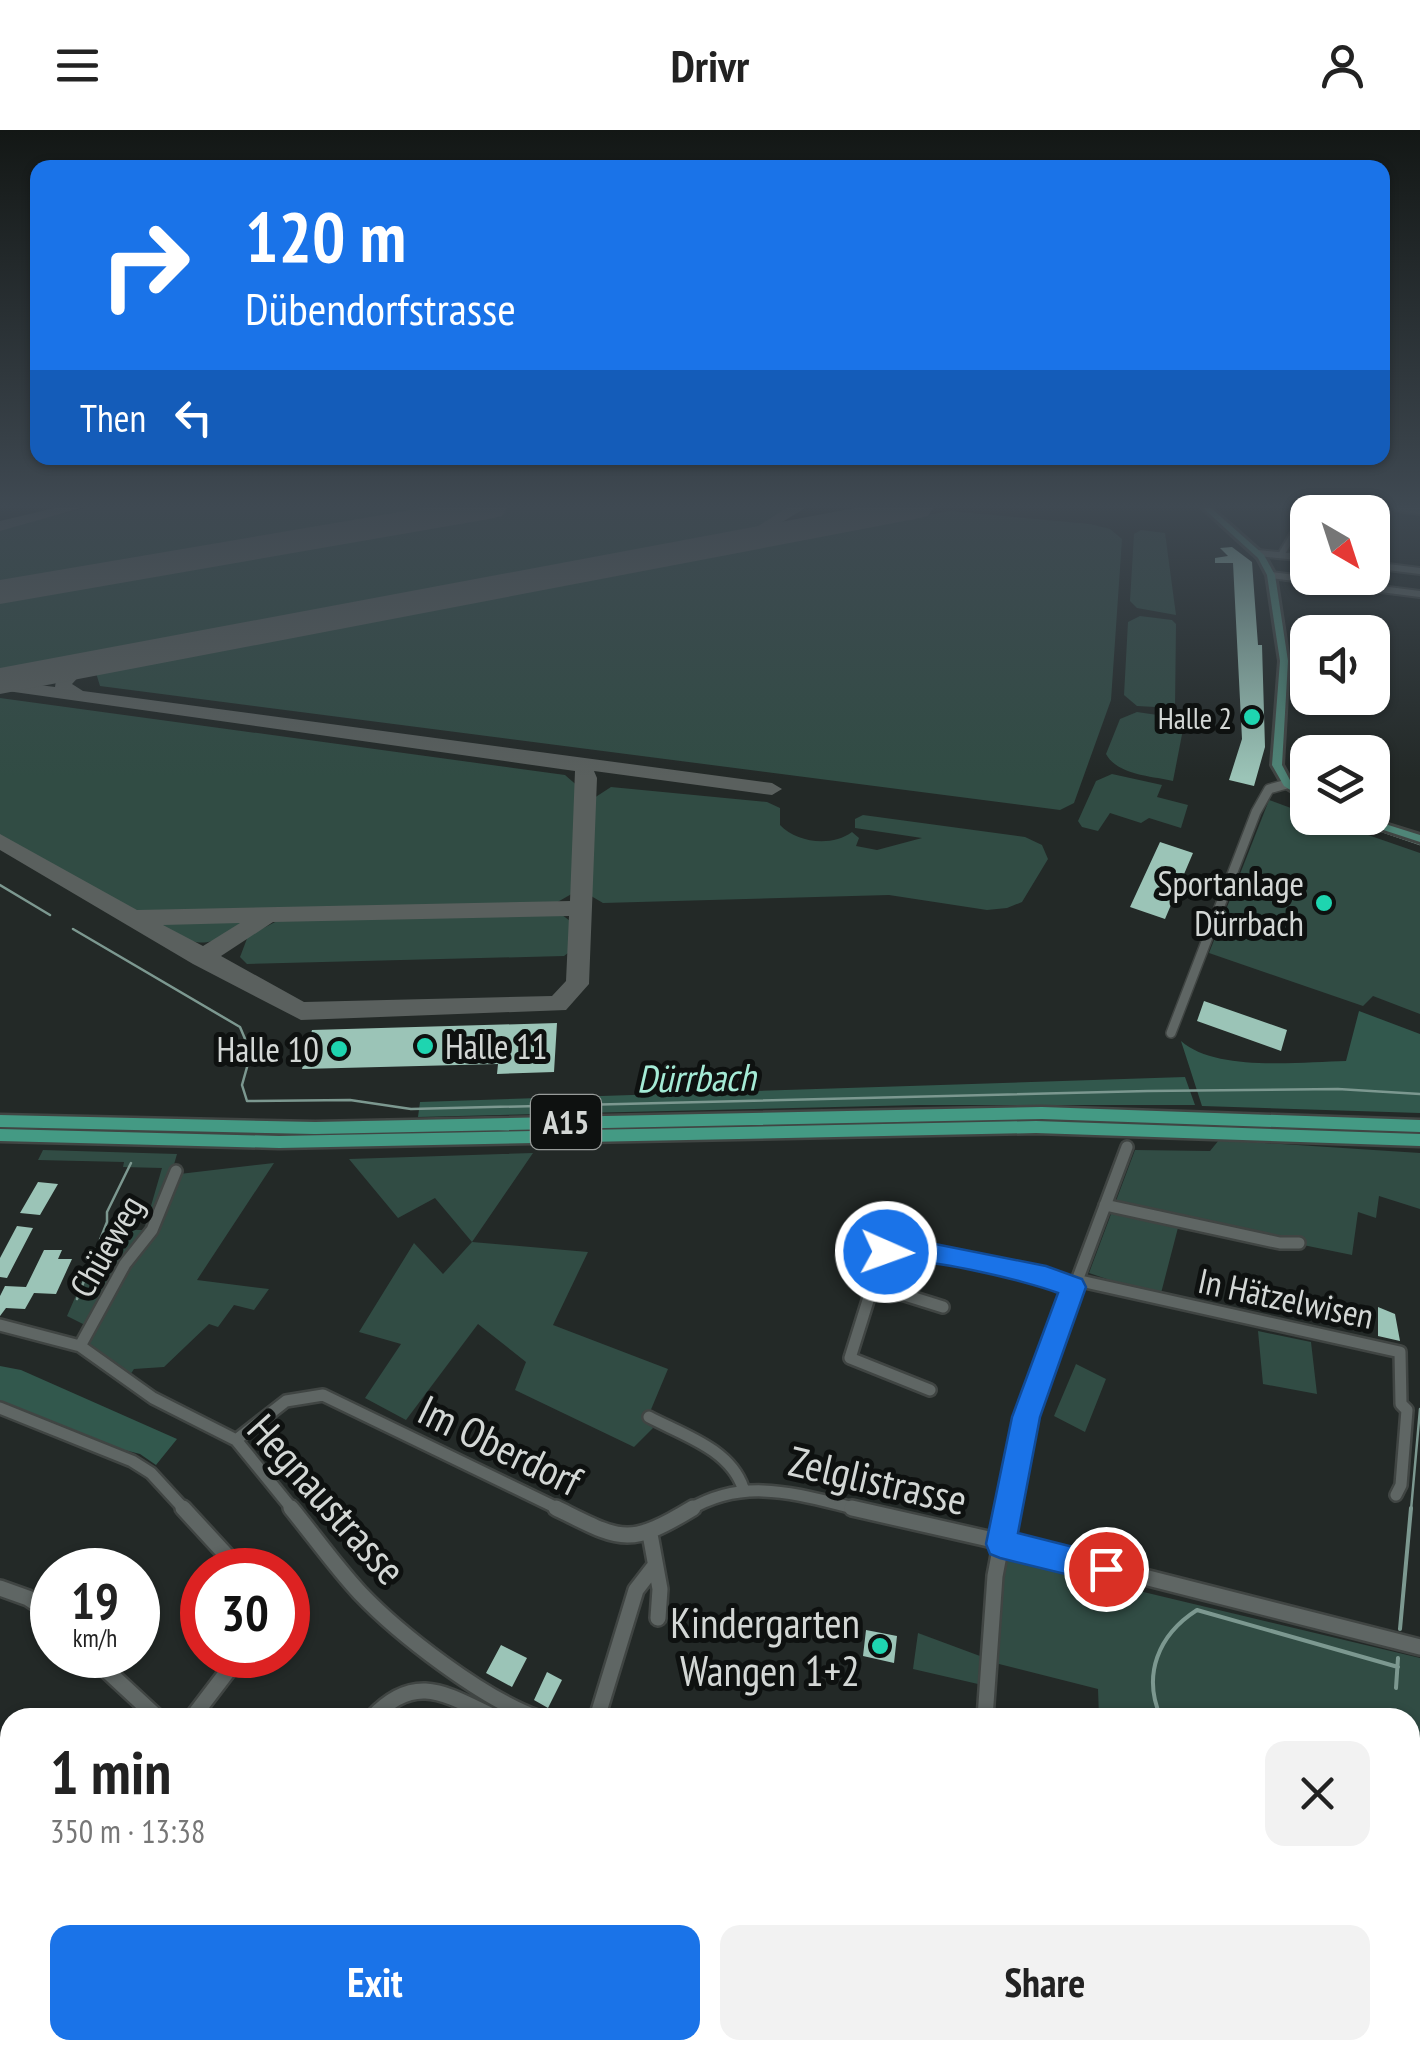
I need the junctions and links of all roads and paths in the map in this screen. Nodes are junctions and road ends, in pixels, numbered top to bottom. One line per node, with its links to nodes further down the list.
1 (1275, 598): 2 (main road)
2 (1287, 784): 3 (main road); 6 (street)
3 (1290, 786)
4 (1390, 829): 5 (main road)
5 (1420, 839)
6 (1173, 1028)
7 (0, 1121): 8 (highway, A15)
8 (1420, 1126)
9 (0, 1136): 10 (highway, A15)
10 (1420, 1140)
11 (1127, 1147): 13 (street)
12 (176, 1171): 19 (street, Chüeweg)
13 (1105, 1205): 14 (street); 16 (street)
14 (1299, 1244)
15 (874, 1284): 16 (street); 17 (street); 20 (street)
16 (1074, 1284): 25 (street, In Hätzelwisen); 27 (street)
17 (944, 1307)
18 (0, 1325): 19 (street, Hegnaustrasse)
19 (80, 1346): 23 (street, Hegnaustrasse)
20 (930, 1390)
21 (0, 1408): 28 (street)
22 (649, 1417): 24 (street, Zelglistrasse)
23 (236, 1440): 26 (street, Im Oberdorf); 40 (street, Hegnaustrasse)
24 (743, 1488): 26 (street); 27 (street, Zelglistrasse)
25 (1396, 1495)
26 (650, 1534): 29 (street)
27 (1000, 1544): 33 (street, Zelglistrasse); 42 (street)
28 (220, 1548)
29 (652, 1568): 32 (street); 41 (street)
30 (0, 1588): 31 (street)
31 (30, 1599)
32 (658, 1618)
33 (1420, 1646)
34 (111, 1678): 36 (street)
35 (222, 1678): 37 (street)
36 (146, 1708)
37 (200, 1708)
38 (383, 1708): 39 (street)
39 (486, 1708)
40 (497, 1708)
41 (599, 1708)
42 (985, 1708)

